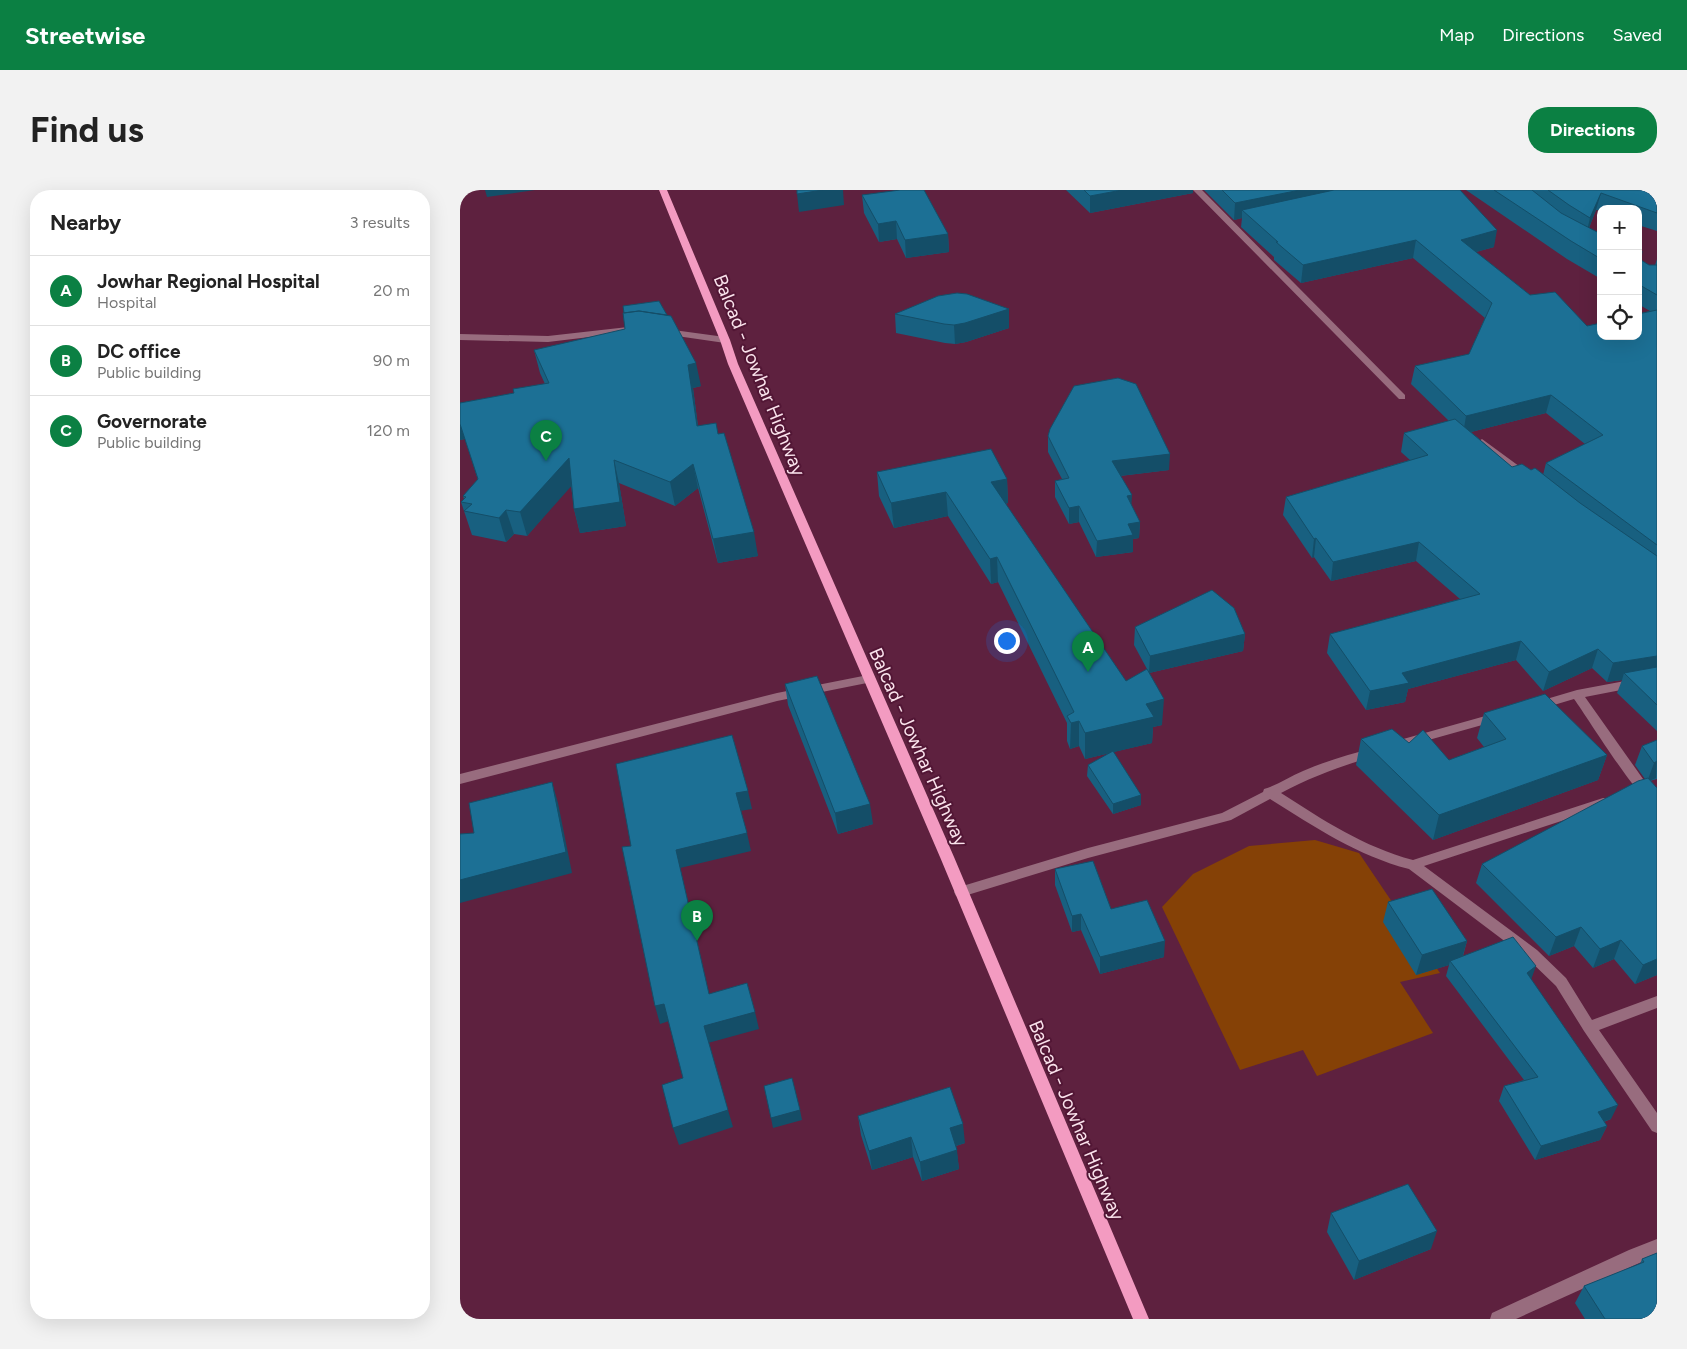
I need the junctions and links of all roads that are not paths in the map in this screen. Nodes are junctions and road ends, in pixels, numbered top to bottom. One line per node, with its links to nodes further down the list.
1 (663, 190): 6 (main road, Balcad - Jowhar Highway)
2 (1197, 190): 7 (street)
3 (635, 330): 5 (street)
4 (653, 330): 6 (street)
5 (460, 337)
6 (725, 340): 10 (main road, Balcad - Jowhar Highway)
7 (1402, 396)
8 (1482, 442): 9 (street)
9 (1535, 483)
10 (868, 679): 13 (street); 19 (main road, Balcad - Jowhar Highway)
11 (1657, 679): 12 (street)
12 (1577, 694): 15 (street); 16 (street)
13 (460, 779)
14 (1657, 785): 16 (street)
15 (1269, 792): 18 (street); 19 (street)
16 (1634, 792): 17 (street); 18 (street)
17 (1657, 804)
18 (1413, 865): 21 (street)
19 (961, 892): 24 (main road, Balcad - Jowhar Highway)
20 (1657, 1002): 21 (street)
21 (1589, 1027): 22 (street)
22 (1657, 1126)
23 (1657, 1247): 25 (street)
24 (1141, 1319)
25 (1498, 1319)

